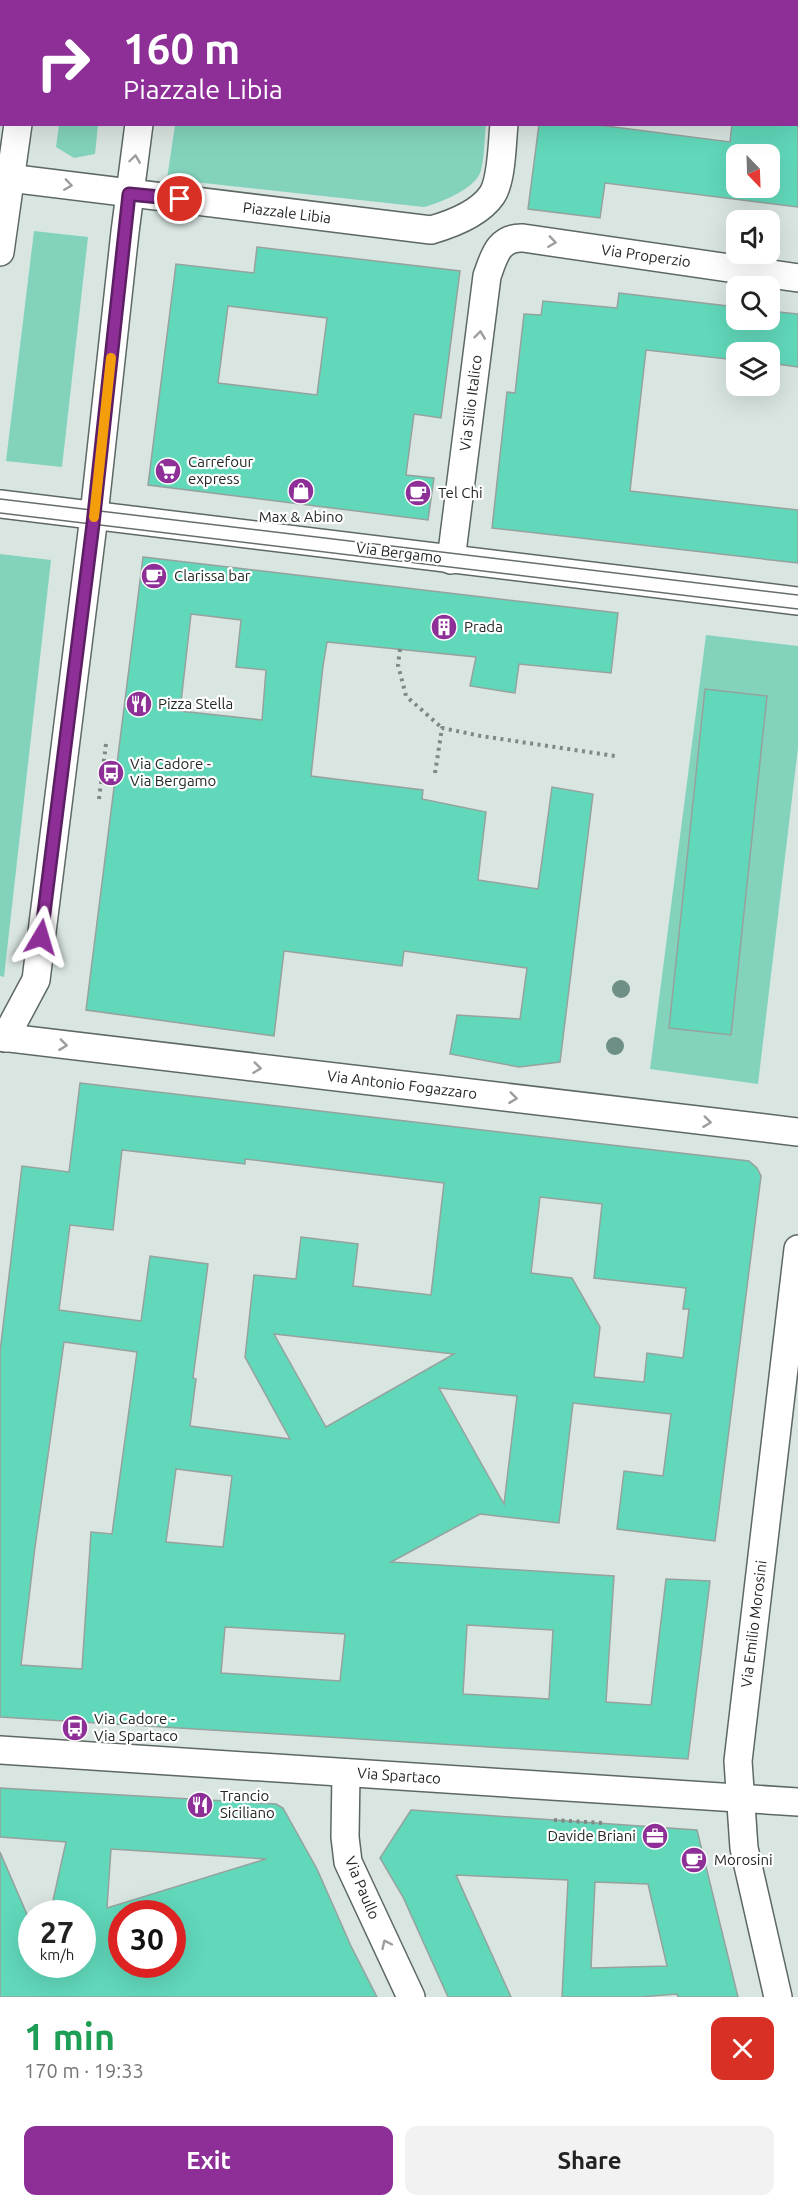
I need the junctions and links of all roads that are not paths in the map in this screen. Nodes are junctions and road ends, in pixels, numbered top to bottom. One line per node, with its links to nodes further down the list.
1 (18, 126): 4 (street)
2 (139, 126): 5 (street, one-way to 2)
3 (504, 126): 5 (street, Piazzale Libia)
4 (5, 177): 5 (street, Piazzale Libia, one-way to 5); 7 (street)
5 (129, 194): 10 (street)
6 (497, 248): 8 (street, Via Properzio, one-way to 8); 11 (street, Via Silio Italico, one-way to 6)
7 (0, 252)
8 (798, 278)
9 (0, 504): 10 (street, Via Bergamo)
10 (94, 516): 11 (street, Via Bergamo); 13 (street)
11 (451, 560): 12 (street, Via Bergamo)
12 (798, 601)
13 (3, 1038): 14 (street, Via Antonio Fogazzaro, one-way to 14)
14 (798, 1132)
15 (798, 1249): 18 (street, Via Emilio Morosini)
16 (0, 1750): 17 (street, Via Spartaco)
17 (346, 1773): 18 (street, Via Spartaco); 20 (street, Via Paullo, one-way to 17)
18 (740, 1798): 19 (street, Via Spartaco); 21 (street, Via Emilio Morosini)
19 (798, 1802)
20 (411, 1997)
21 (778, 1997)

